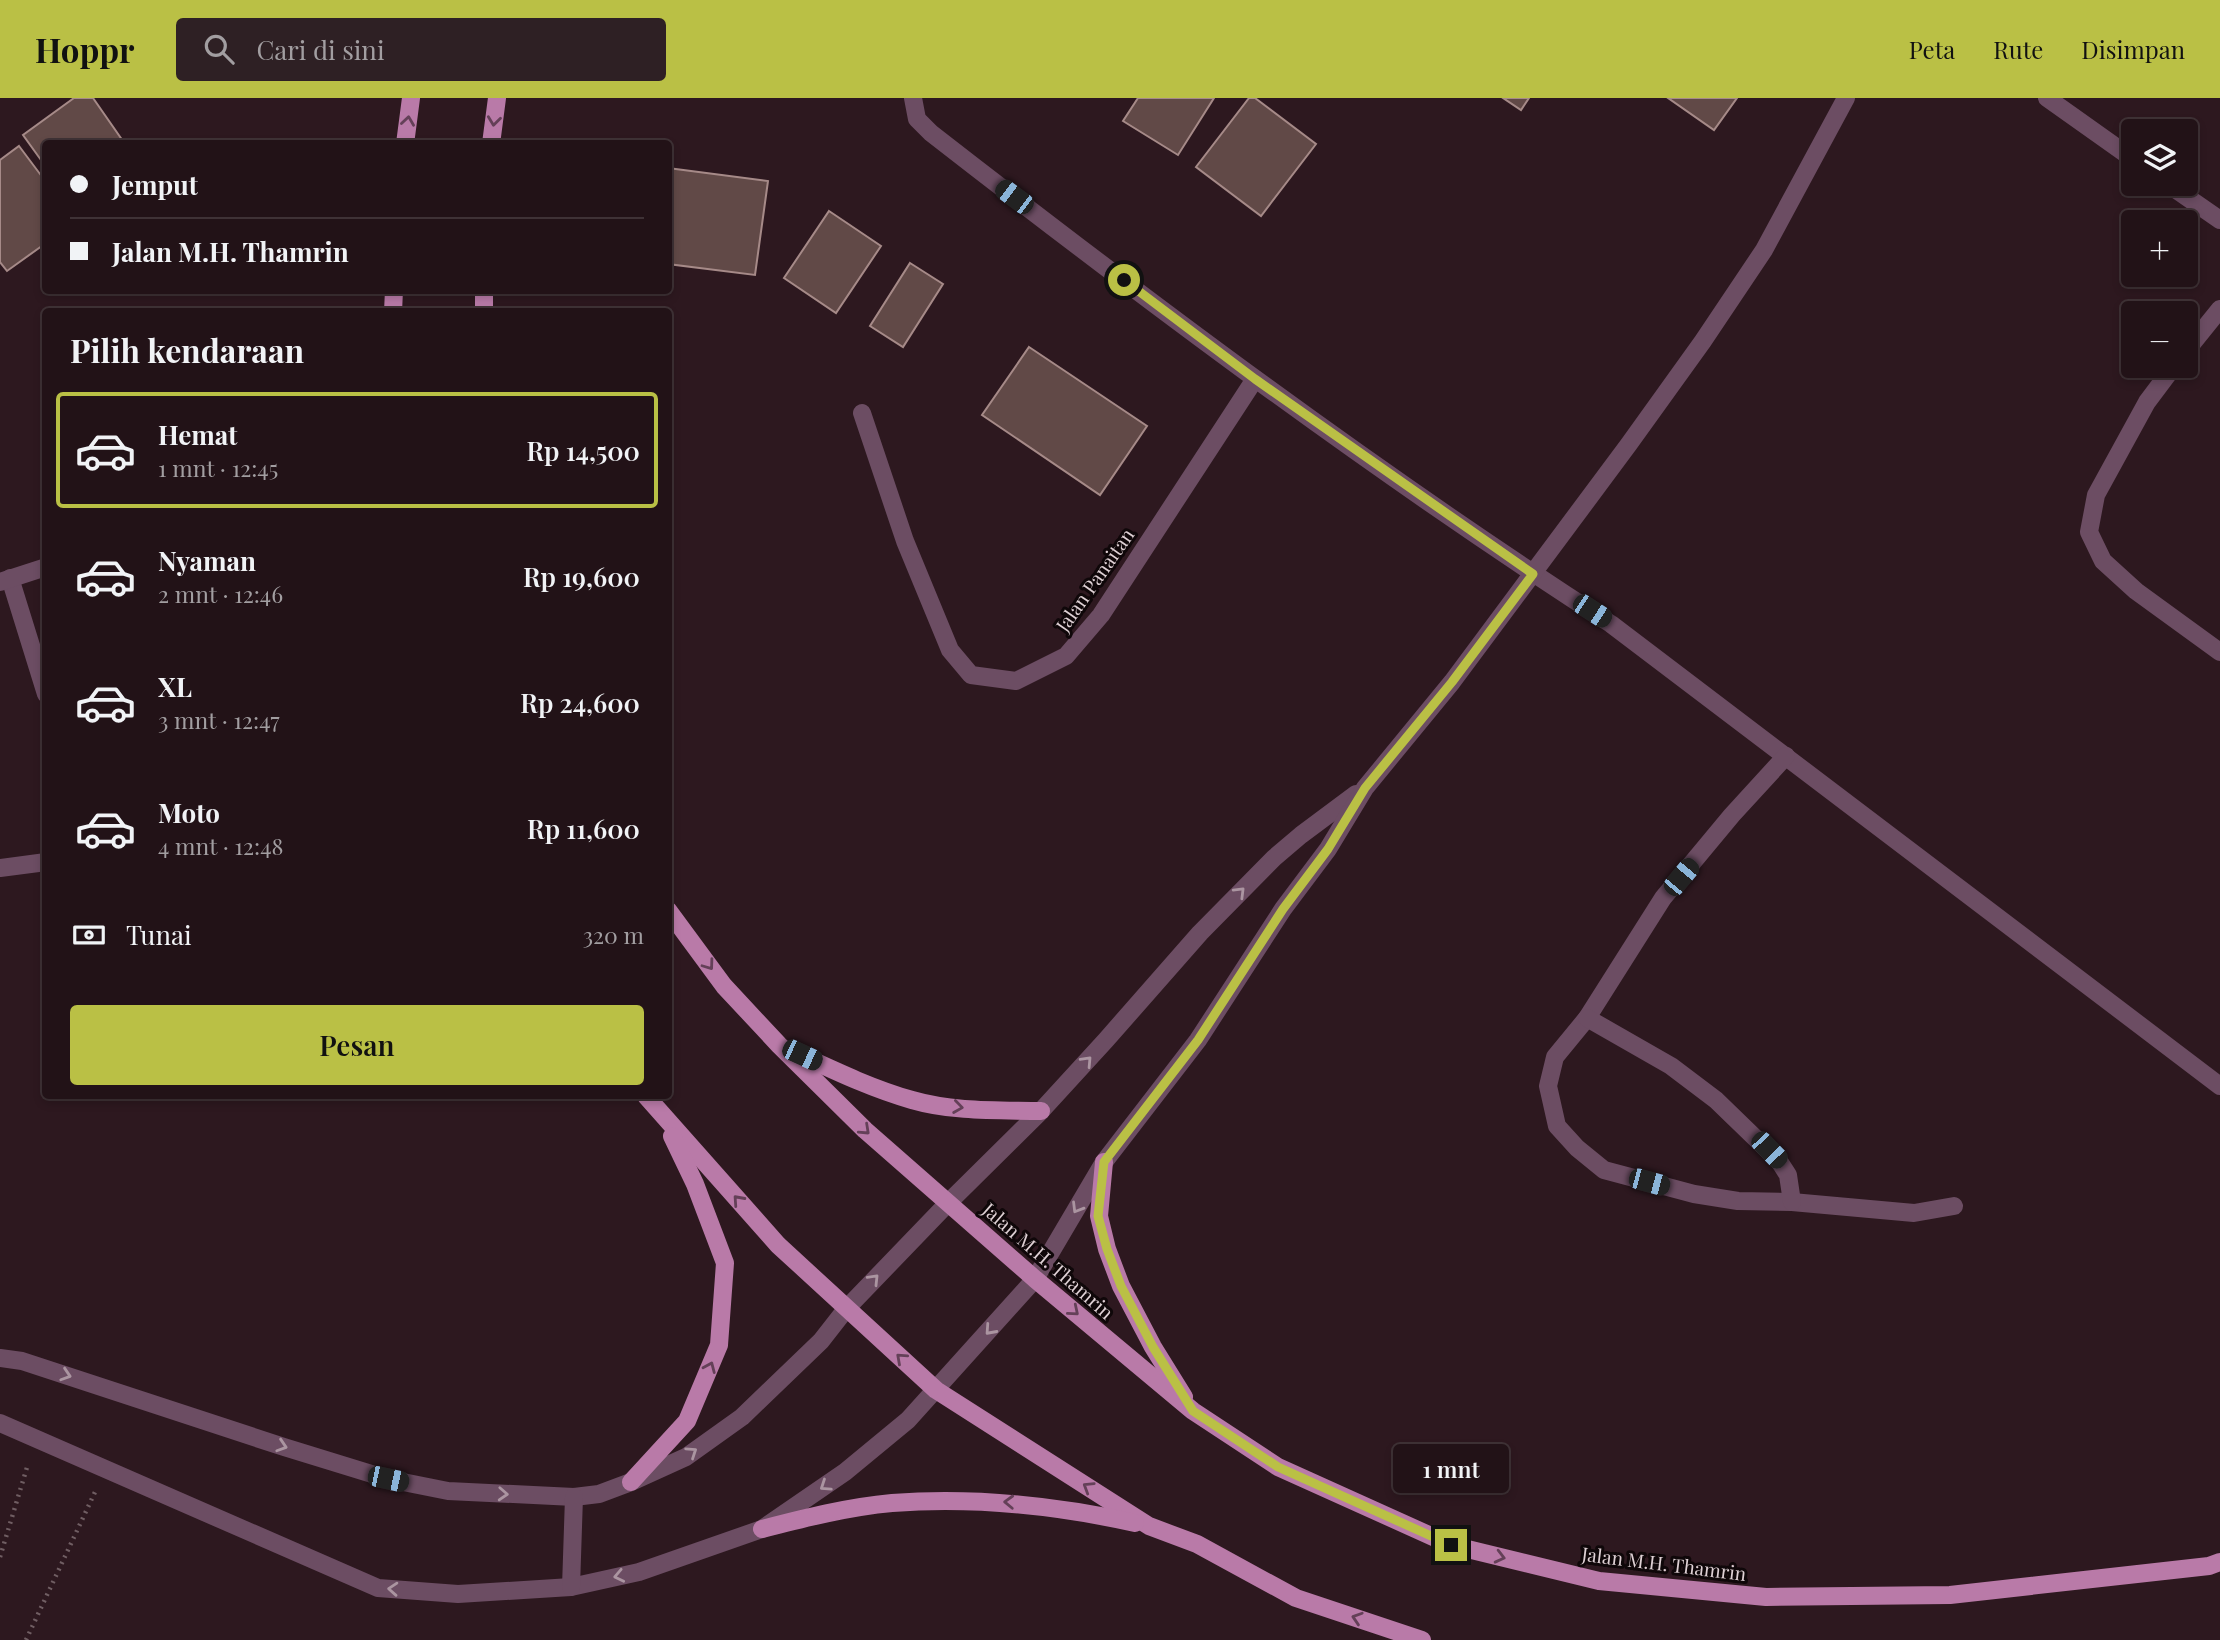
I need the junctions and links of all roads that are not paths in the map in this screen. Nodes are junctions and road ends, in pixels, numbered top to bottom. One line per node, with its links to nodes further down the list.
1 (411, 98): 6 (main road, one-way to 1)
2 (497, 98): 7 (main road, one-way to 7)
3 (913, 98): 14 (street)
4 (1846, 98): 17 (street)
5 (2048, 98): 8 (street)
6 (406, 140)
7 (492, 140)
8 (2121, 150)
9 (2185, 196): 10 (street)
10 (2220, 220)
11 (2220, 309): 12 (street)
12 (2198, 336)
13 (2165, 378): 19 (street)
14 (1255, 379): 15 (street, Jalan Panaitan); 17 (street)
15 (862, 413)
16 (42, 568): 18 (street)
17 (1533, 574): 21 (street); 22 (street)
18 (5, 580): 20 (street)
19 (2220, 652)
20 (42, 683)
21 (1786, 756): 26 (street); 28 (street)
22 (1365, 788): 30 (street, one-way to 22); 32 (street)
23 (42, 863): 24 (street)
24 (0, 868)
25 (672, 915): 27 (main road, Jalan M.H. Thamrin, one-way to 27)
26 (1587, 1017): 34 (street); 34 (street)
27 (779, 1045): 30 (main road, one-way to 30); 33 (main road, Jalan M.H. Thamrin, one-way to 33)
28 (2220, 1086)
29 (648, 1099): 31 (main road)
30 (1041, 1111): 33 (street)
31 (661, 1115): 37 (main road, one-way to 31); 42 (main road, one-way to 31)
32 (1104, 1162): 36 (street, one-way to 36); 40 (main road)
33 (949, 1202): 36 (main road, Jalan M.H. Thamrin); 37 (street, one-way to 33)
34 (1792, 1202): 35 (street)
35 (1954, 1206)
36 (1035, 1279): 39 (street, one-way to 39); 40 (main road, Jalan M.H. Thamrin, one-way to 40)
37 (846, 1309): 39 (main road, one-way to 37); 42 (street, one-way to 37)
38 (0, 1358): 43 (street, one-way to 43)
39 (936, 1390): 44 (main road, one-way to 39); 45 (street, one-way to 45)
40 (1193, 1411): 46 (main road, Jalan M.H. Thamrin, one-way to 46)
41 (0, 1423): 47 (street, one-way to 41)
42 (631, 1482): 43 (street)
43 (574, 1497): 47 (street)
44 (1149, 1526): 45 (main road, one-way to 45); 48 (main road, one-way to 44)
45 (762, 1529): 47 (street, one-way to 47)
46 (2220, 1562)
47 (571, 1587)
48 (1422, 1640)

